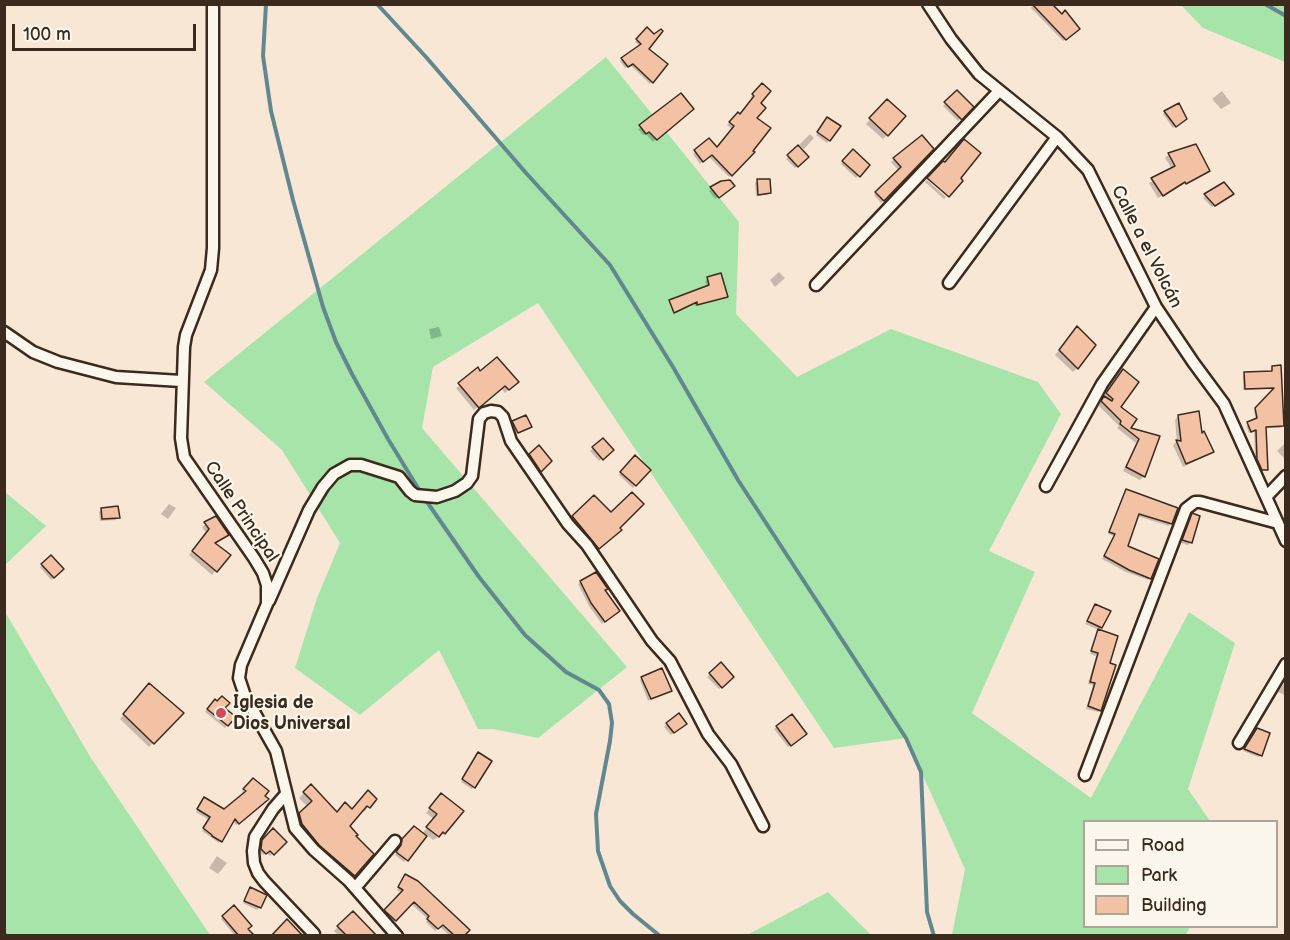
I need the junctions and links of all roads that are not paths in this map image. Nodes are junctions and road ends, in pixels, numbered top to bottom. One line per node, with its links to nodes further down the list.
1 (213, 4): 9 (street, Calle Principal)
2 (928, 4): 3 (street, Calle a el Volcán)
3 (999, 91): 4 (street, Calle a el Volcán); 6 (street)
4 (1057, 137): 5 (street); 7 (street, Calle a el Volcán)
5 (949, 283)
6 (816, 285)
7 (1156, 307): 11 (street); 12 (street, Calle a el Volcán)
8 (4, 332): 9 (street)
9 (181, 381): 15 (street, Calle Principal)
10 (1286, 476): 12 (street)
11 (1046, 486)
12 (1267, 496): 13 (street, Calle a el Volcán)
13 (1278, 523): 14 (street, Calle a el Volcán); 18 (street)
14 (1286, 541)
15 (267, 604): 19 (street); 20 (street)
16 (1286, 664): 17 (street)
17 (1239, 743)
18 (1085, 775)
19 (286, 794): 22 (street); 23 (street)
20 (763, 826)
21 (395, 841): 22 (street)
22 (355, 888): 24 (street)
23 (314, 934)
24 (397, 936)

